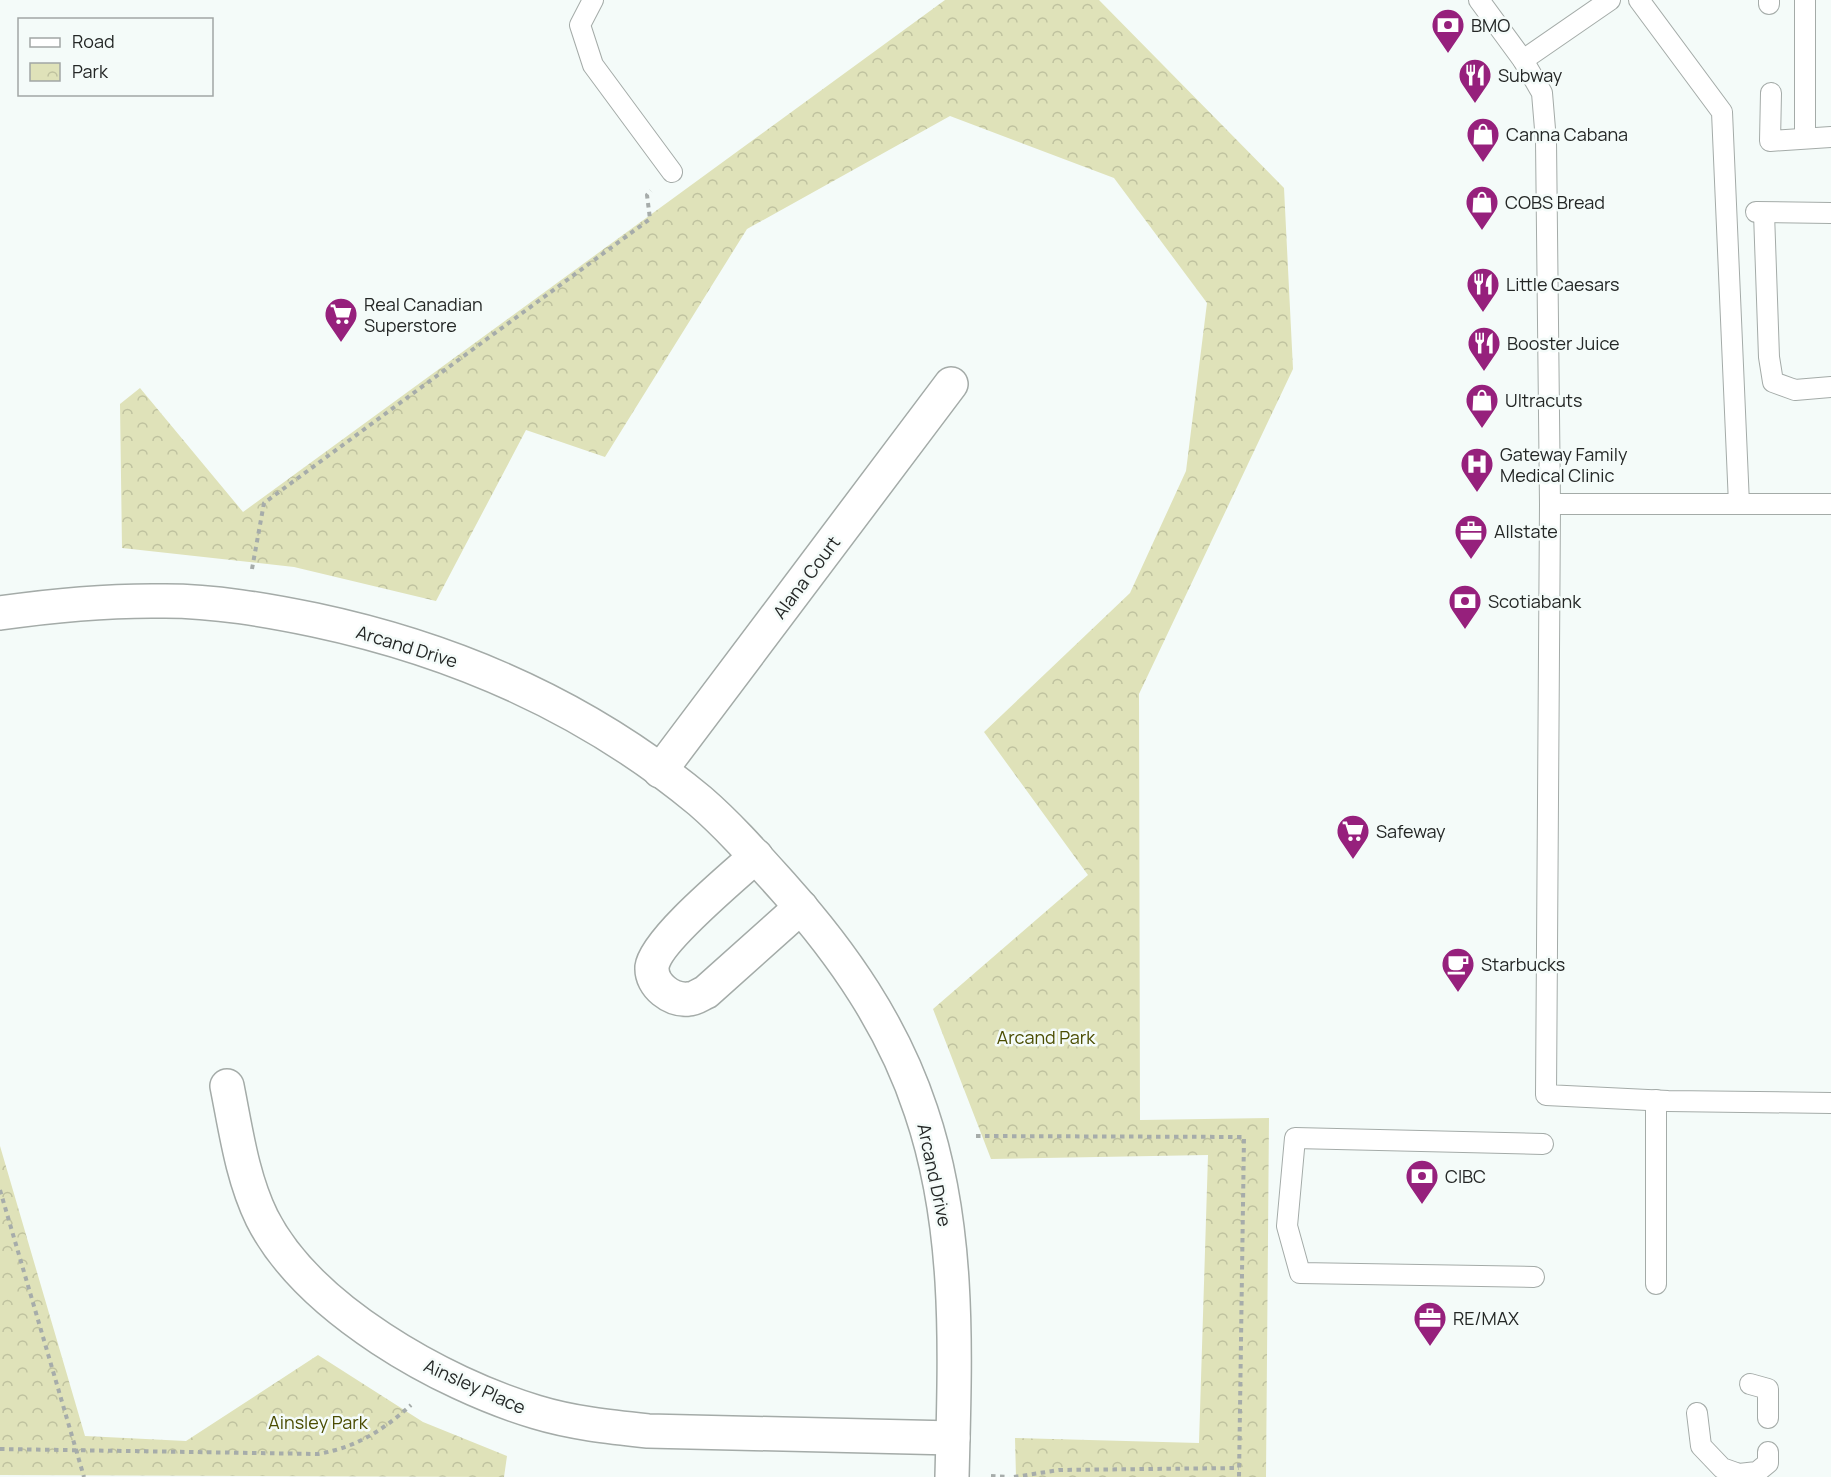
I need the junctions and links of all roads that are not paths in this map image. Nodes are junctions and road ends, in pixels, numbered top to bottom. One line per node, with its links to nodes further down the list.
1 (593, 0): 10 (lane)
2 (1479, 0): 6 (lane)
3 (1610, 0): 6 (lane)
4 (1639, 0): 15 (lane)
5 (1805, 0): 9 (lane)
6 (1523, 60): 14 (lane)
7 (1771, 93): 9 (lane)
8 (1831, 137): 9 (lane)
9 (1805, 138)
10 (672, 172)
11 (1831, 213): 13 (lane)
12 (951, 384): 18 (street, Alana Court)
13 (1831, 387)
14 (1550, 504): 15 (lane); 22 (lane)
15 (1739, 504): 16 (lane)
16 (1831, 504)
17 (0, 613): 18 (street, Arcand Drive)
18 (660, 771): 19 (street, Arcand Drive)
19 (756, 856): 20 (street, Arcand Drive); 20 (street)
20 (801, 907): 30 (street, Arcand Drive)
21 (227, 1086): 30 (street, Ainsley Place)
22 (1656, 1100): 23 (lane); 26 (lane)
23 (1831, 1103)
24 (1543, 1144): 25 (lane)
25 (1534, 1277)
26 (1656, 1284)
27 (1750, 1384): 29 (lane)
28 (1697, 1413): 31 (lane)
29 (1768, 1418)
30 (953, 1438): 32 (street, Arcand Drive)
31 (1768, 1452)
32 (952, 1477)

